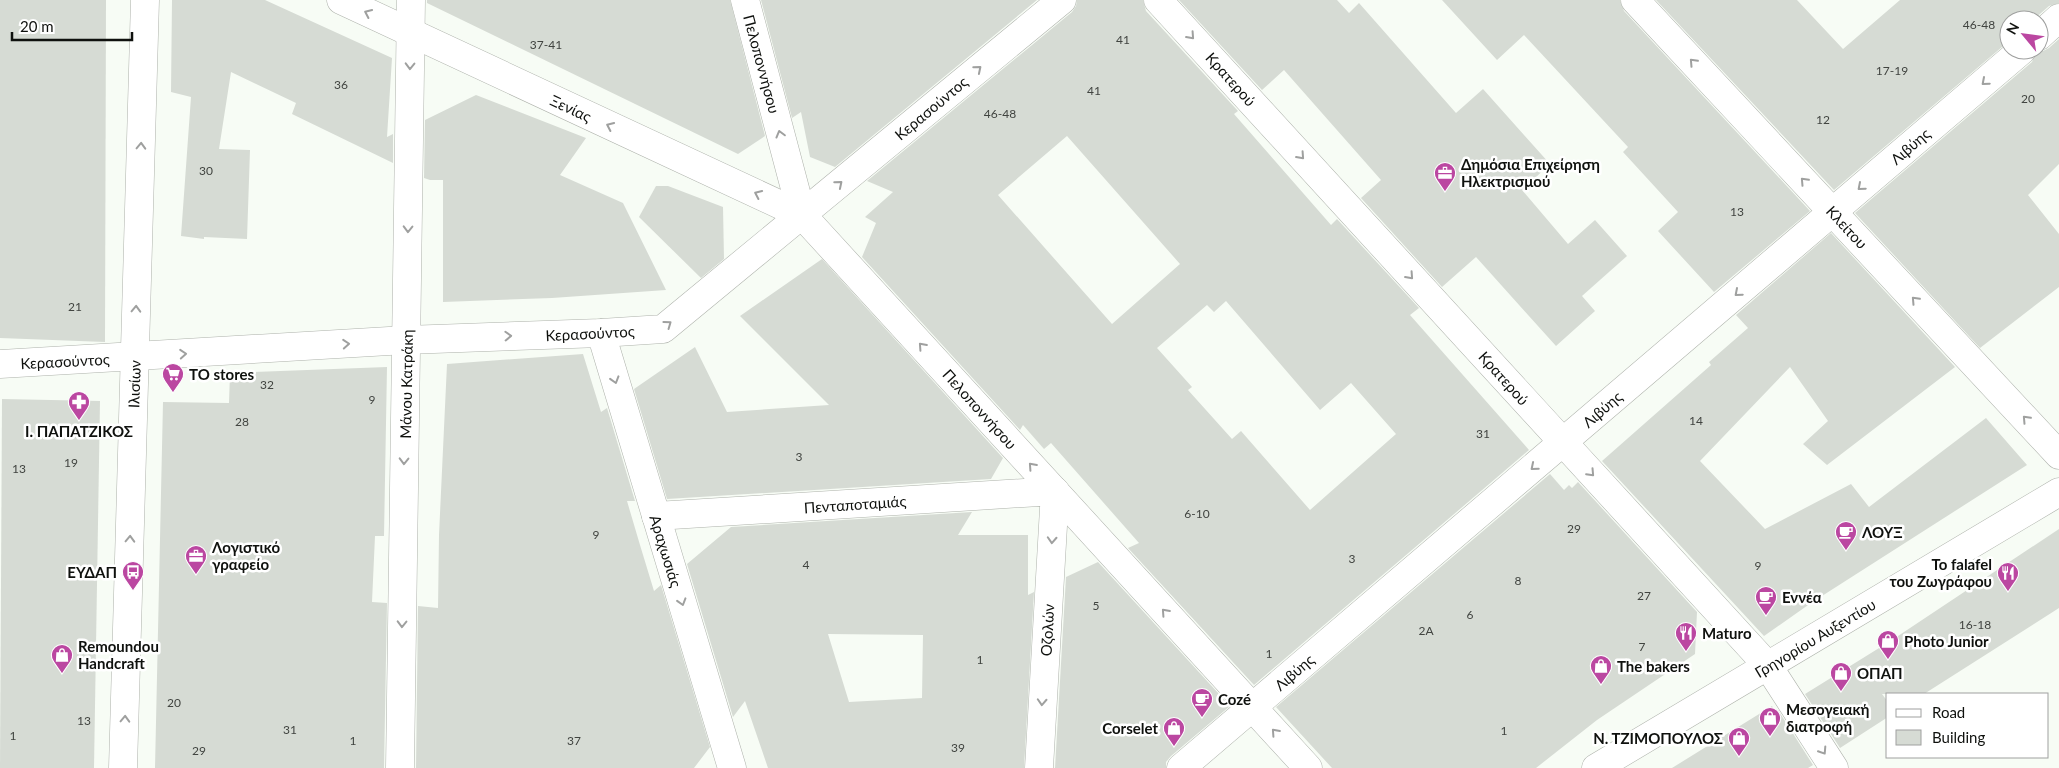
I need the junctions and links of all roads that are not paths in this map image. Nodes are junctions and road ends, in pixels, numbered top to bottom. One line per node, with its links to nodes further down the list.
1 (145, 0): 16 (street, Ιλισίων, one-way to 1)
2 (341, 0): 10 (street, Ξενίας, one-way to 2)
3 (411, 0): 10 (street, Μάνου Κατράκη)
4 (745, 0): 13 (street, Πελοποννήσου, one-way to 4)
5 (1062, 0): 13 (street, Κερασούντος, one-way to 5)
6 (1158, 0): 18 (street, Κρατερού, one-way to 18)
7 (1635, 0): 12 (street, Κλείτου, one-way to 7)
8 (2059, 18): 9 (street)
9 (2049, 27)
10 (411, 33): 13 (street, Ξενίας, one-way to 10); 15 (street, Μάνου Κατράκη, one-way to 15)
11 (2010, 60): 12 (street, Λιβύης, one-way to 12)
12 (1832, 212): 18 (street, Λιβύης, one-way to 18); 19 (street, Κλείτου, one-way to 12)
13 (802, 215): 14 (street, Κερασούντος, one-way to 13); 20 (street, Πελοποννήσου, one-way to 13)
14 (601, 333): 15 (street, Κερασούντος, one-way to 14); 22 (street, Αραχωσιάς, one-way to 22)
15 (406, 340): 16 (street, Κερασούντος, one-way to 15); 26 (street, Μάνου Κατράκη, one-way to 26)
16 (135, 357): 17 (street, Κερασούντος); 25 (street, Ιλισίων, one-way to 16)
17 (0, 364)
18 (1563, 442): 23 (street, Κρατερού, one-way to 23); 24 (street, Λιβύης, one-way to 24)
19 (2059, 455)
20 (1055, 491): 22 (street, Πενταποταμιάς); 24 (street, Πελοποννήσου, one-way to 20); 28 (street, Οζολών, one-way to 28)
21 (2059, 492): 23 (street, Γρηγορίου Αυξεντίου)
22 (656, 516): 27 (street, Αραχωσιάς, one-way to 27)
23 (1768, 666): 31 (street, Γρηγορίου Αυξεντίου); 32 (street, Κρατερού, one-way to 32)
24 (1252, 707): 29 (street, Λιβύης); 30 (street, Πελοποννήσου, one-way to 24)
25 (123, 768)
26 (400, 768)
27 (732, 768)
28 (1039, 768)
29 (1181, 768)
30 (1308, 768)
31 (1596, 768)
32 (1834, 768)

